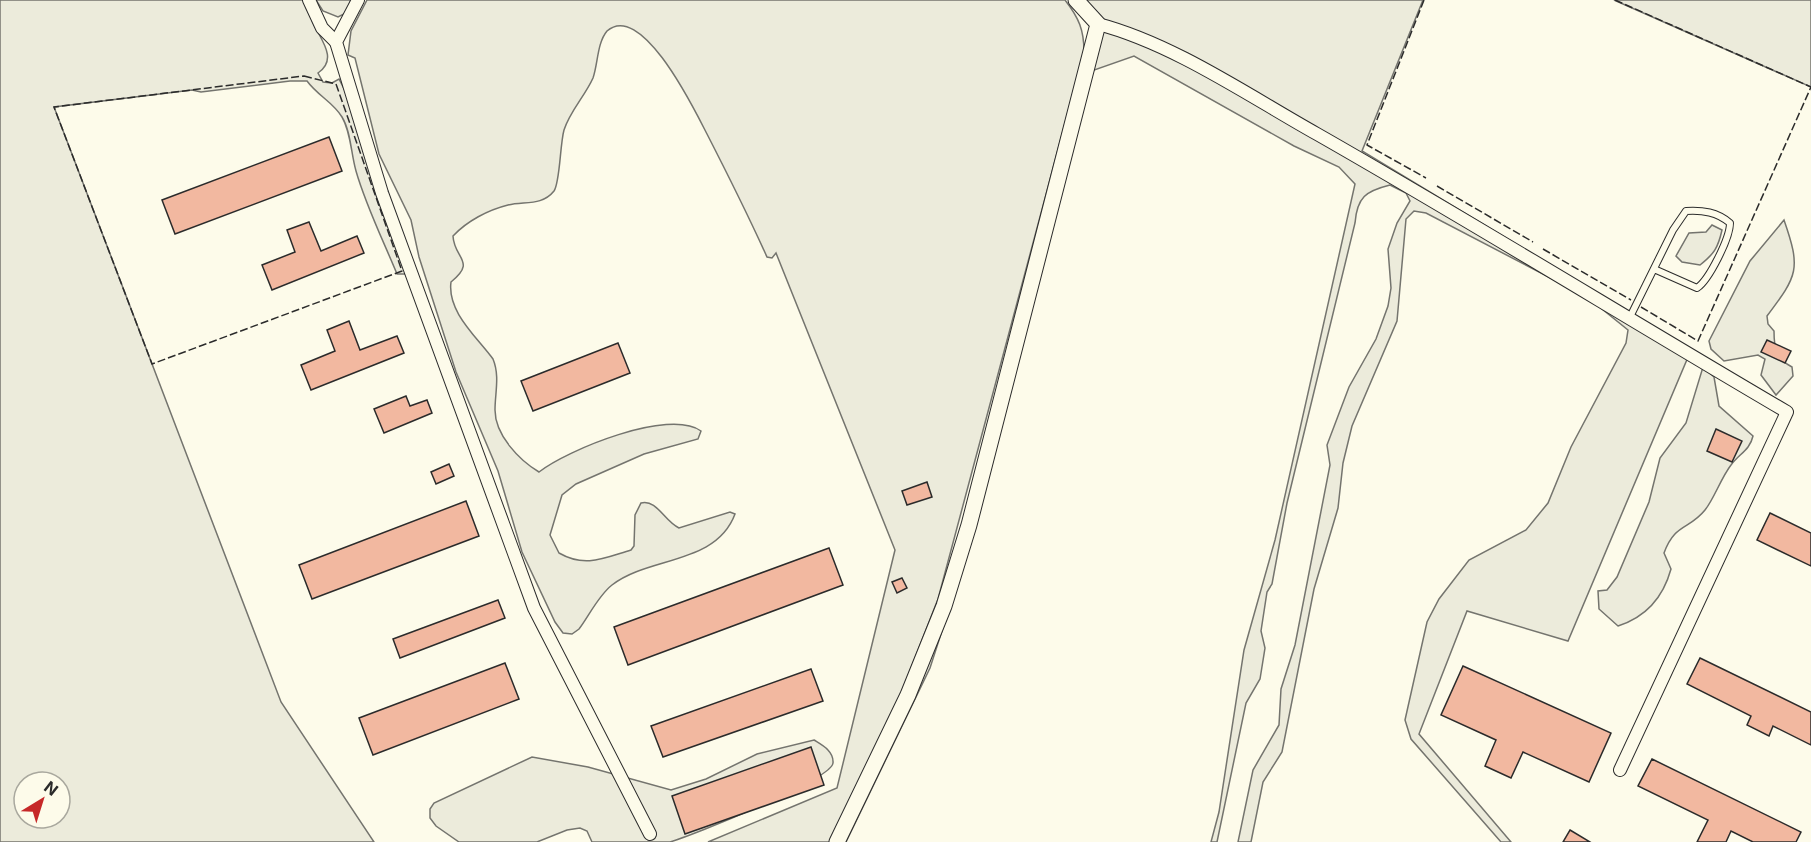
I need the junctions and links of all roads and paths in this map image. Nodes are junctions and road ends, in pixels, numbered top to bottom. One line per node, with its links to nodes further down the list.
1 (309, 0): 5 (street)
2 (358, 0): 5 (street)
3 (1076, 0): 4 (street)
4 (1098, 24): 7 (street); 10 (street)
5 (336, 42): 9 (street)
6 (1654, 269): 6 (lane); 7 (lane)
7 (1628, 320): 8 (street)
8 (1620, 770)
9 (650, 834)
10 (837, 842)

